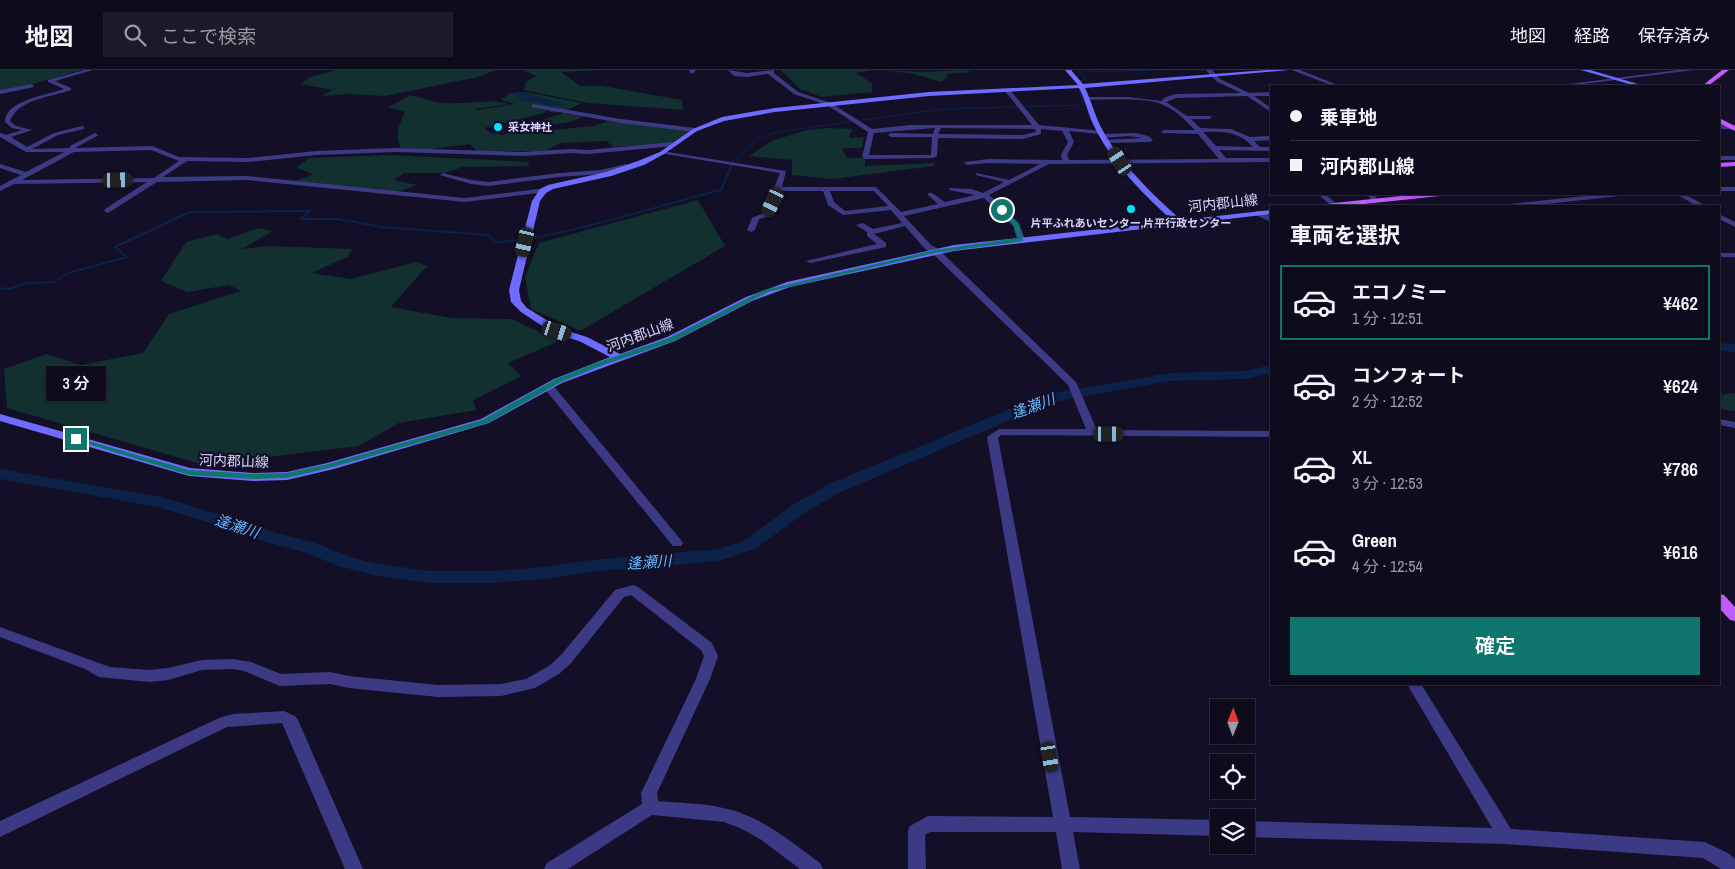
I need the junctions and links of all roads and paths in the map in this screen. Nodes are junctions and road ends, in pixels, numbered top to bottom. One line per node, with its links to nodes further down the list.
1 (90, 70): 48 (street)
2 (731, 70): 10 (street)
3 (1068, 70): 18 (street)
4 (1209, 70): 11 (street)
5 (1286, 70): 11 (street)
6 (1296, 70): 13 (street)
7 (1584, 70): 12 (street)
8 (1691, 70): 12 (street)
9 (1726, 70): 16 (main road)
10 (771, 71): 25 (street)
11 (1214, 78): 18 (street); 21 (street)
12 (1617, 79): 14 (street); 15 (street)
13 (1334, 85)
14 (1566, 85)
15 (1638, 85)
16 (1706, 85)
17 (32, 86): 20 (street)
18 (1083, 86): 19 (street); 23 (street)
19 (1008, 91): 25 (street); 35 (street)
20 (0, 92)
21 (1247, 94): 22 (street); 24 (street); 27 (street)
22 (1270, 94)
23 (1086, 98): 24 (street); 47 (street)
24 (1163, 102): 29 (street)
25 (830, 104): 39 (street); 43 (street)
26 (533, 106): 39 (street)
27 (1270, 109)
28 (1210, 117): 29 (street)
29 (1184, 118): 31 (street)
30 (1720, 121): 36 (main road)
31 (1192, 125): 40 (street); 41 (street)
32 (948, 126): 35 (street); 43 (street); 45 (street)
33 (1720, 127): 36 (street)
34 (82, 128): 44 (street)
35 (1037, 128): 37 (street); 45 (street)
36 (1734, 128)
37 (1065, 129): 47 (street); 64 (street)
38 (37, 130): 44 (street)
39 (696, 130): 51 (street)
40 (1224, 130): 41 (street); 50 (street)
41 (1199, 131): 42 (street); 52 (street)
42 (1164, 132)
43 (871, 133): 45 (street); 45 (street)
44 (55, 135): 56 (street)
45 (935, 135)
46 (95, 136): 57 (street)
47 (1103, 136): 47 (street); 65 (street)
48 (3, 137): 56 (street)
49 (1270, 138): 50 (street)
50 (1251, 139): 53 (street)
51 (674, 144): 58 (street); 61 (street)
52 (1214, 148): 53 (street); 62 (street)
53 (1258, 148): 55 (street)
54 (75, 149): 57 (street); 61 (street); 72 (street)
55 (1270, 149)
56 (26, 150): 57 (street)
57 (66, 150)
58 (662, 153): 68 (street); 79 (street)
59 (1720, 158): 60 (street)
60 (1735, 158)
61 (186, 159): 74 (street)
62 (1224, 160): 63 (street); 65 (street)
63 (1270, 160)
64 (1066, 161): 65 (street); 66 (street)
65 (1120, 161): 105 (street)
66 (1047, 162): 67 (street); 75 (street)
67 (967, 163)
68 (640, 164): 73 (street); 83 (street)
69 (1735, 164): 70 (main road)
70 (1720, 165)
71 (0, 166): 72 (street)
72 (27, 175): 76 (street)
73 (443, 175)
74 (155, 179): 76 (street); 83 (street); 99 (street)
75 (1017, 179): 77 (street); 77 (street)
76 (13, 182): 78 (street)
77 (1010, 182): 91 (street)
78 (0, 189)
79 (778, 189): 84 (street); 109 (street)
80 (951, 189): 91 (street)
81 (1720, 189): 82 (street)
82 (1735, 189)
83 (546, 190): 116 (street)
84 (826, 190): 98 (street); 98 (street)
85 (930, 194): 93 (street)
86 (1322, 195): 94 (street)
87 (1371, 195): 92 (street)
88 (1431, 195): 92 (main road)
89 (1592, 195): 96 (street)
90 (1681, 195): 97 (street)
91 (984, 196): 93 (street); 111 (street)
92 (1376, 201): 95 (main road)
93 (944, 205): 102 (street)
94 (1331, 205)
95 (1341, 205)
96 (1520, 205)
97 (1700, 205)
98 (893, 208): 102 (street)
99 (108, 211)
100 (1270, 212): 101 (street, 河内郡山線)
101 (1259, 213): 104 (street); 105 (street, 河内郡山線)
102 (898, 215): 107 (street)
103 (1720, 217): 108 (street)
104 (1270, 219)
105 (1179, 222): 111 (street, 河内郡山線)
106 (860, 224): 110 (street)
107 (906, 224): 110 (street); 112 (street)
108 (1735, 225)
109 (750, 230)
110 (872, 232): 115 (street)
111 (1021, 239): 112 (street, 河内郡山線)
112 (935, 252): 116 (street, 河内郡山線); 121 (street)
113 (1720, 255): 114 (street)
114 (1735, 255)
115 (810, 261)
116 (620, 358): 117 (street, 河内郡山線)
117 (548, 386): 118 (street, 河内郡山線); 123 (street)
118 (0, 418)
119 (1720, 422): 120 (street)
120 (1735, 425)
121 (1093, 434): 122 (street); 129 (street)
122 (1270, 435)
123 (677, 543)
124 (1720, 600): 125 (main road)
125 (1735, 616)
126 (0, 632): 128 (street)
127 (1415, 685): 133 (street)
128 (650, 807): 135 (street); 136 (street)
129 (1063, 825): 130 (street); 137 (street); 138 (street)
130 (1210, 828)
131 (0, 829): 134 (street)
132 (1255, 829): 133 (street)
133 (1506, 836): 139 (street)
134 (354, 869)
135 (553, 869)
136 (814, 869)
137 (917, 869)
138 (1071, 869)
139 (1733, 869)

